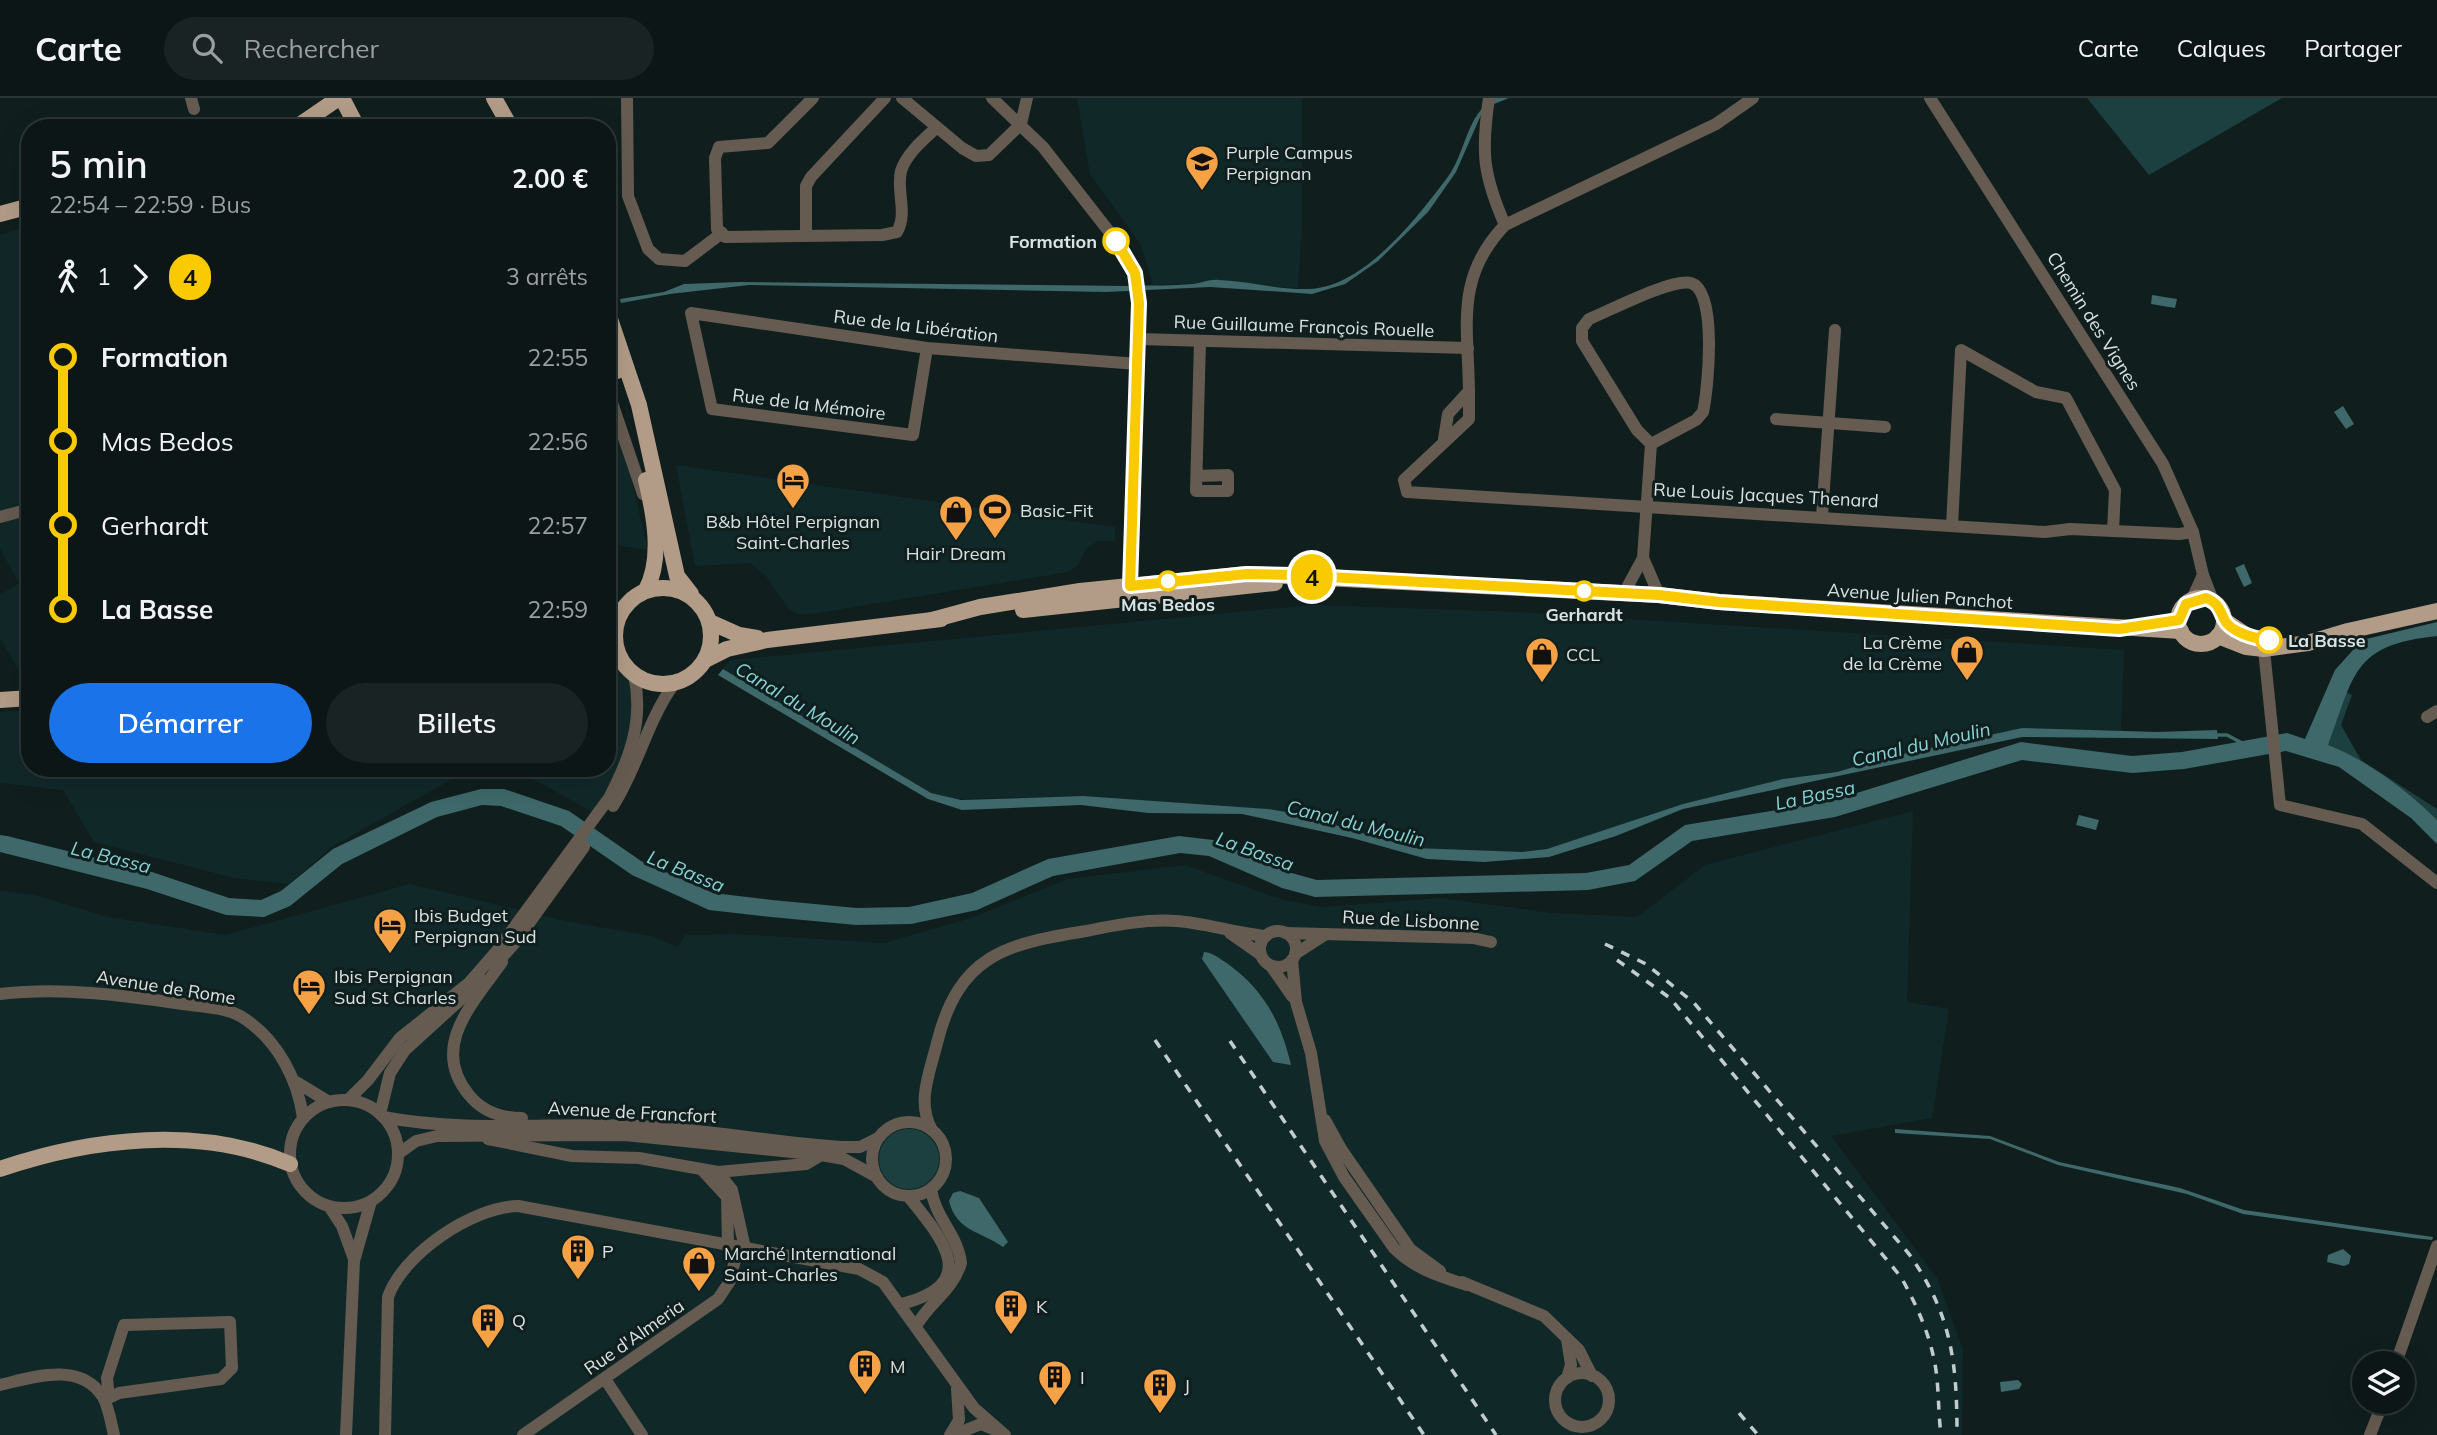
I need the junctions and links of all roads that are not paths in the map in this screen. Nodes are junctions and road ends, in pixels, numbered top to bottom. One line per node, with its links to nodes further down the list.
1 (340, 98): 13 (main road); 15 (main road, bridge)
2 (353, 98): 14 (main road)
3 (494, 98): 16 (main road)
4 (627, 98): 22 (street)
5 (813, 98): 22 (street)
6 (885, 98): 23 (street)
7 (902, 98): 18 (street)
8 (992, 98): 17 (street)
9 (1027, 98): 17 (street)
10 (1489, 98): 21 (street)
11 (1753, 98): 21 (street)
12 (1930, 98): 48 (street, Chemin des Vignes)
13 (308, 119)
14 (324, 119)
15 (353, 119)
16 (505, 119)
17 (1021, 124): 18 (street); 27 (street)
18 (936, 128): 23 (street)
19 (21, 208): 20 (main road)
20 (0, 214)
21 (1505, 225): 30 (street, Rue Louis Jacques Thenard)
22 (722, 233): 23 (street)
23 (806, 234)
24 (691, 313): 29 (street, Rue de la Libération); 29 (street, Rue de la Mémoire)
25 (1835, 330): 36 (street)
26 (616, 337): 56 (main road)
27 (1138, 339): 28 (street, Rue Guillaume François Rouelle); 31 (street)
28 (1199, 341): 30 (street, Rue Guillaume François Rouelle); 40 (street)
29 (927, 348): 31 (street, Rue de la Libération)
30 (1468, 348): 33 (street, Rue Louis Jacques Thenard)
31 (1138, 364): 53 (street)
32 (616, 371): 45 (main road)
33 (1469, 391): 38 (street, Rue Louis Jacques Thenard); 38 (street, Rue Louis Jacques Thenard)
34 (616, 414): 45 (street)
35 (1776, 419): 36 (street)
36 (1828, 423): 37 (street); 43 (street)
37 (1885, 427)
38 (1444, 439): 41 (street, Rue Louis Jacques Thenard)
39 (1651, 444): 39 (street); 41 (street)
40 (1197, 476)
41 (1647, 506): 43 (street, Rue Louis Jacques Thenard); 49 (street)
42 (21, 511): 44 (street)
43 (1822, 516): 46 (street, Rue Louis Jacques Thenard)
44 (0, 517)
45 (653, 519): 51 (main road)
46 (1952, 526): 47 (street, Rue Louis Jacques Thenard); 47 (street)
47 (2113, 531): 48 (street, Rue Louis Jacques Thenard)
48 (2193, 531): 50 (street, Chemin des Vignes)
49 (1643, 558): 54 (street); 55 (street)
50 (2203, 575): 57 (street); 58 (street, Chemin des Vignes)
51 (646, 590): 56 (main road); 63 (main road)
52 (1555, 590): 53 (main road, Avenue Julien Panchot); 54 (main road, Avenue Julien Panchot); 59 (main road, Avenue Julien Panchot)
53 (1130, 592): 66 (main road, Avenue Julien Panchot)
54 (1624, 593): 55 (main road, Avenue Julien Panchot)
55 (1659, 595): 59 (main road, Avenue Julien Panchot)
56 (695, 599): 62 (main road)
57 (2191, 601): 58 (main road); 64 (main road)
58 (2213, 601): 61 (main road)
59 (1719, 602): 64 (main road, Avenue Julien Panchot)
60 (2437, 611): 67 (main road)
61 (2224, 620): 65 (main road); 67 (main road)
62 (710, 622): 66 (main road, Avenue Julien Panchot); 69 (main road)
63 (616, 623)
64 (2180, 626): 65 (main road)
65 (2218, 636): 67 (main road)
66 (767, 640): 69 (main road, Avenue Julien Panchot)
67 (2263, 644): 77 (street)
68 (616, 650): 71 (main road)
69 (707, 659): 72 (main road)
70 (616, 668): 71 (main road)
71 (630, 671): 72 (main road); 75 (street)
72 (674, 684): 75 (street)
73 (21, 699): 74 (main road)
74 (0, 700)
75 (599, 819): 76 (street)
76 (578, 848): 83 (street); 91 (street)
77 (2437, 883)
78 (1230, 932): 81 (street); 84 (street); 90 (street)
79 (1286, 933): 80 (street, Rue de Lisbonne); 81 (street); 85 (street)
80 (1330, 933): 82 (street, Rue de Lisbonne); 85 (street)
81 (1266, 936): 84 (street)
82 (1490, 942)
83 (514, 944): 93 (street); 96 (street)
84 (1260, 954): 86 (street)
85 (1294, 957): 86 (street); 88 (street)
86 (1271, 966): 88 (street)
87 (0, 994): 89 (street, Avenue de Rome)
88 (1296, 1002): 116 (street)
89 (296, 1082): 92 (street, Avenue de Rome); 94 (street, Avenue de Rome)
90 (923, 1097): 95 (street); 97 (street)
91 (348, 1100): 92 (street); 93 (street)
92 (329, 1102): 94 (street)
93 (381, 1116): 96 (street, Avenue de Francfort); 100 (street)
94 (303, 1118): 102 (street)
95 (901, 1123): 97 (street); 99 (street)
96 (640, 1126): 99 (street, Avenue de Francfort)
97 (932, 1130): 107 (street)
98 (477, 1136): 100 (street, Avenue de Francfort); 101 (street, Avenue de Francfort); 104 (street)
99 (878, 1138): 106 (street)
100 (398, 1154): 109 (street)
101 (821, 1155): 105 (street); 106 (street, Avenue de Francfort)
102 (290, 1164): 103 (main road); 110 (street)
103 (0, 1168)
104 (703, 1171): 105 (street); 112 (street)
105 (718, 1172): 112 (street)
106 (877, 1177): 108 (street)
107 (931, 1189): 108 (street); 115 (street)
108 (908, 1196): 114 (street)
109 (371, 1201): 110 (street); 113 (street)
110 (329, 1206): 113 (street)
111 (2437, 1246): 117 (street)
112 (737, 1247): 114 (street); 120 (street, Rue d'Almeria); 127 (street)
113 (354, 1261): 126 (street)
114 (901, 1304): 115 (street)
115 (916, 1326): 122 (street)
116 (1567, 1335): 118 (street); 119 (street)
117 (2400, 1351)
118 (1592, 1376): 119 (street); 119 (street)
119 (1567, 1378)
120 (600, 1383): 128 (street, Rue d'Almeria); 129 (street)
121 (0, 1385): 123 (street)
122 (957, 1386): 130 (street); 131 (street)
123 (107, 1399): 123 (street); 125 (street)
124 (2378, 1414): 132 (street)
125 (114, 1435)
126 (345, 1435)
127 (385, 1435)
128 (523, 1435)
129 (642, 1435)
130 (951, 1435): 131 (street)
131 (1005, 1435)
132 (2370, 1435)

